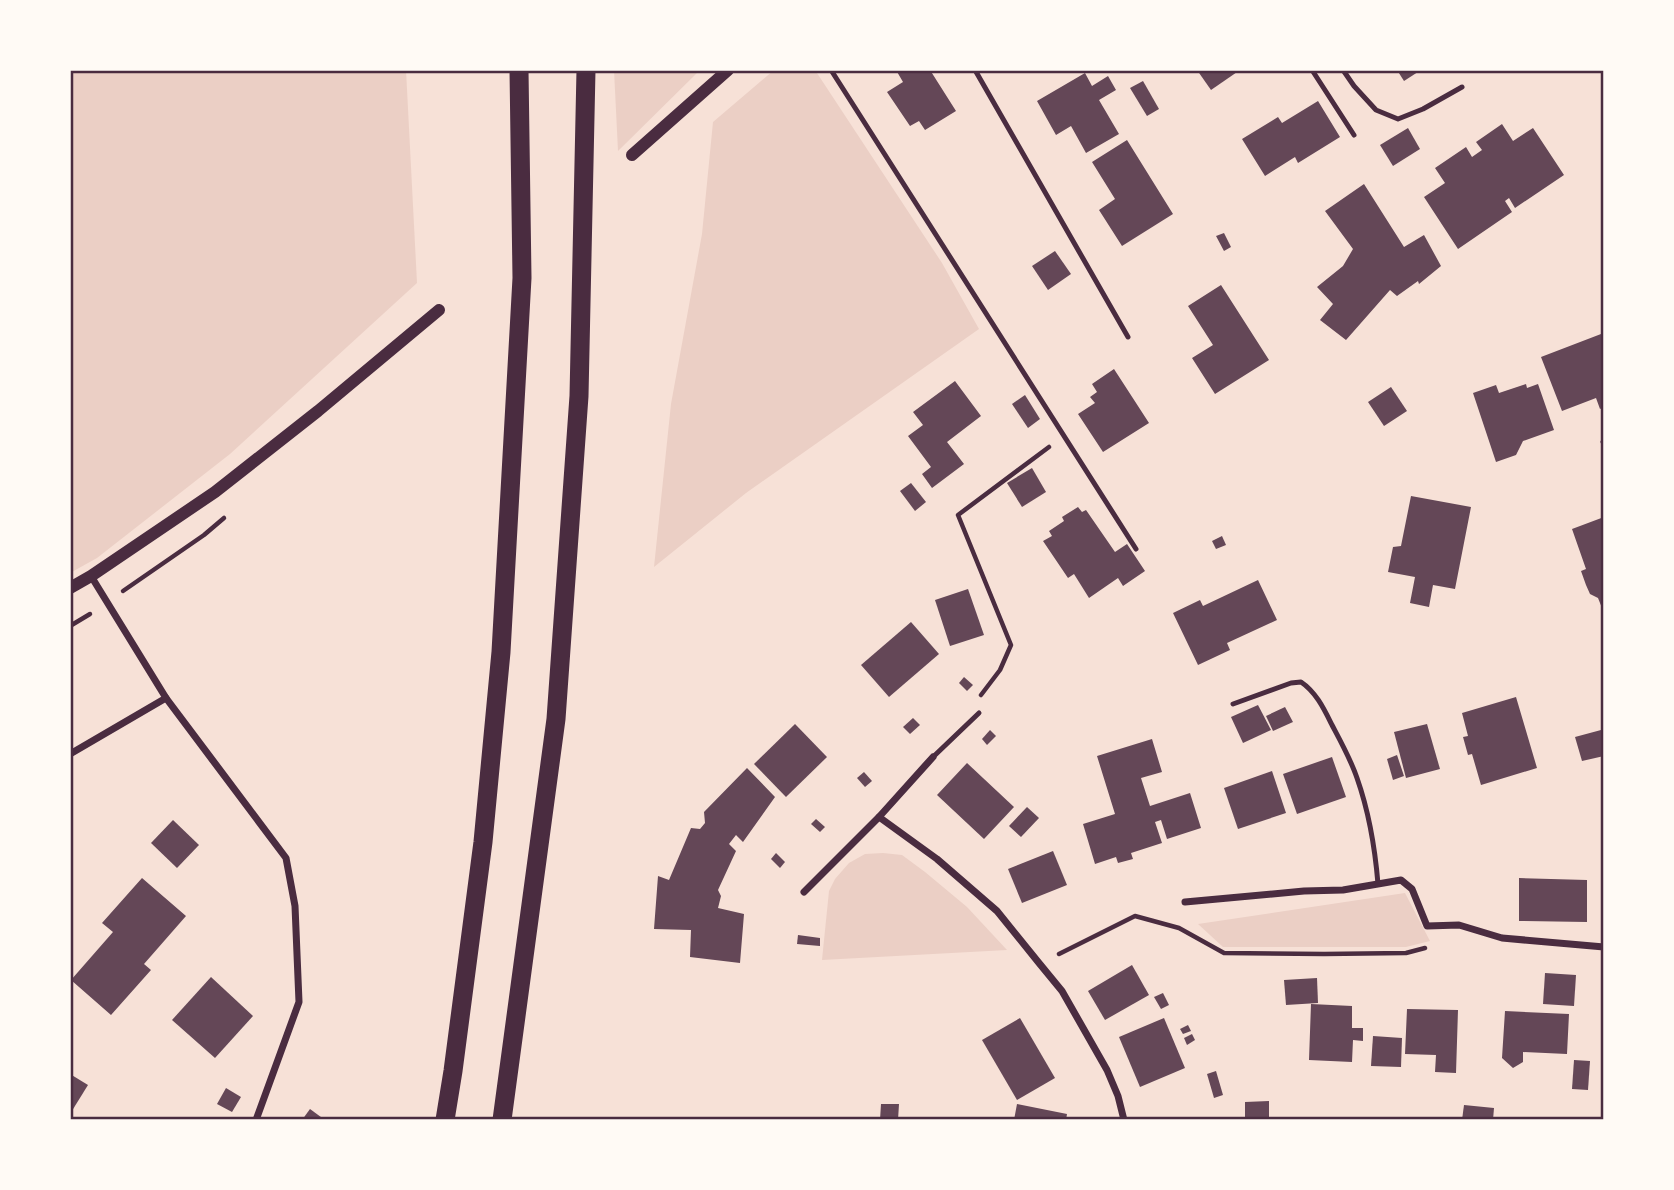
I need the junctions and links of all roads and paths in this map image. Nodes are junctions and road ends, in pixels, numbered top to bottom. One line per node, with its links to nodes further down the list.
1 (519, 70): 30 (highway)
2 (586, 70): 31 (highway)
3 (728, 70): 10 (street)
4 (831, 70): 13 (lane)
5 (975, 70): 12 (lane)
6 (1312, 70): 9 (lane)
7 (1343, 70): 8 (lane)
8 (1462, 87)
9 (1354, 135)
10 (632, 155)
11 (439, 310): 15 (street)
12 (1128, 337)
13 (1064, 436): 14 (lane); 19 (path)
14 (1136, 549)
15 (91, 576): 16 (street); 17 (street)
16 (70, 588)
17 (166, 698): 20 (street); 29 (street)
18 (1233, 704): 23 (lane)
19 (979, 713): 21 (lane)
20 (70, 754)
21 (933, 757): 22 (street)
22 (879, 817): 24 (street); 28 (street)
23 (1378, 884): 25 (street); 26 (street)
24 (804, 892)
25 (1185, 902)
26 (1604, 947)
27 (1428, 948): 28 (path)
28 (1040, 963): 32 (street)
29 (256, 1120)
30 (445, 1120)
31 (502, 1120)
32 (1124, 1120)

